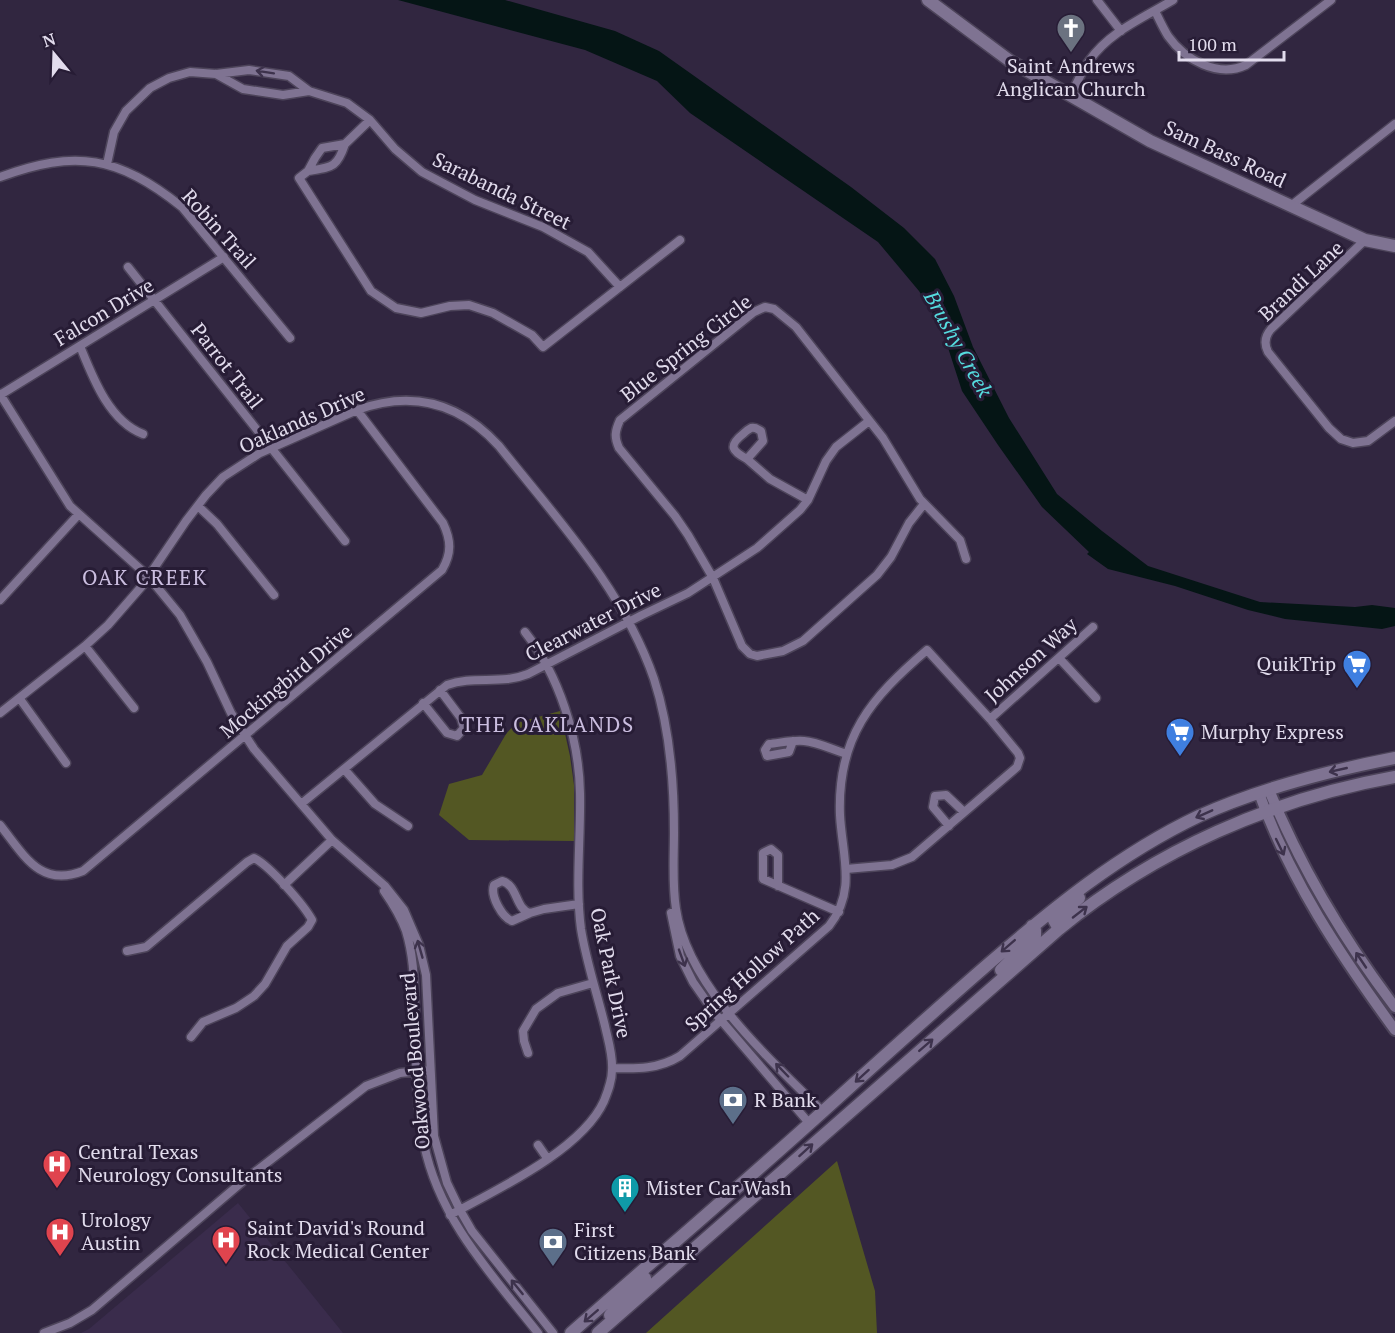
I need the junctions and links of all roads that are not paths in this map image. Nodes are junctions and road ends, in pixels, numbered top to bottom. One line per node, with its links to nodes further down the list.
1 (928, 0): 9 (main road, Sam Bass Road)
2 (1098, 0): 6 (street)
3 (1173, 0): 5 (street)
4 (1331, 0): 5 (street)
5 (1155, 11): 6 (street)
6 (1121, 31): 9 (street)
7 (216, 74): 8 (street, Sarabanda Street); 8 (street, Sarabanda Street, one-way to 7); 13 (street, Sarabanda Street)
8 (309, 91): 10 (street, Sarabanda Street)
9 (1071, 94): 16 (main road, Sam Bass Road)
10 (370, 120): 12 (street); 22 (street, Sarabanda Street)
11 (1395, 124): 16 (street)
12 (345, 144): 14 (street); 14 (street)
13 (107, 164): 15 (street, Robin Trail); 20 (street, Robin Trail)
14 (308, 171): 22 (street)
15 (0, 177)
16 (1292, 205): 18 (main road, Sam Bass Road)
17 (680, 240): 22 (street)
18 (1365, 240): 19 (main road, Sam Bass Road); 29 (street, Brandi Lane)
19 (1395, 246)
20 (224, 257): 23 (street, Falcon Drive); 24 (street, Robin Trail)
21 (128, 267): 23 (street, Parrot Trail)
22 (620, 287)
23 (154, 301): 25 (street, Falcon Drive); 31 (street, Parrot Trail)
24 (290, 338)
25 (80, 346): 26 (street, Falcon Drive); 30 (street)
26 (0, 395): 36 (street, Oakwood Boulevard)
27 (357, 410): 31 (street, Oaklands Drive); 43 (street, Oaklands Drive); 56 (street, Mockingbird Drive)
28 (869, 421): 33 (street, Clearwater Drive); 34 (street, Blue Spring Circle); 40 (street, Blue Spring Circle)
29 (1395, 421)
30 (143, 434)
31 (271, 448): 35 (street, Oaklands Drive); 37 (street, Parrot Trail)
32 (747, 459): 33 (street)
33 (808, 500): 40 (street, Clearwater Drive)
34 (924, 504): 38 (street); 40 (street, Blue Spring Circle)
35 (198, 506): 39 (street, Oaklands Drive); 41 (street)
36 (78, 515): 39 (street, Oakwood Boulevard); 42 (street)
37 (345, 541)
38 (966, 559)
39 (148, 576): 46 (street, Oaklands Drive); 56 (street, Oakwood Boulevard)
40 (713, 578): 43 (street, Clearwater Drive)
41 (274, 595)
42 (0, 600)
43 (629, 621): 48 (street, Clearwater Drive); 72 (street, Oaklands Drive)
44 (1093, 627): 47 (street, Johnson Way)
45 (525, 632): 48 (street, Oak Park Drive)
46 (85, 646): 51 (street, Oaklands Drive); 53 (street)
47 (1059, 658): 50 (street); 55 (street, Johnson Way)
48 (545, 665): 49 (street, Clearwater Drive); 77 (street, Oak Park Drive)
49 (440, 690): 52 (street, Clearwater Drive); 52 (street)
50 (1096, 698)
51 (20, 699): 54 (street, Oaklands Drive); 60 (street)
52 (423, 703): 61 (street, Clearwater Drive)
53 (134, 708)
54 (0, 713)
55 (990, 719): 58 (street, Spring Hollow Path); 66 (street)
56 (246, 736): 64 (street, Oakwood Boulevard); 67 (street, Mockingbird Drive)
57 (793, 741): 58 (street)
58 (847, 754): 73 (street, Spring Hollow Path)
59 (1395, 758): 63 (main road, one-way to 63)
60 (66, 763)
61 (344, 769): 64 (street, Clearwater Drive); 68 (street)
62 (1395, 777): 65 (main road)
63 (1264, 792): 65 (street); 71 (main road, one-way to 71)
64 (301, 804): 70 (street, Oakwood Boulevard)
65 (1271, 809): 81 (main road, one-way to 65); 84 (street, one-way to 65); 88 (street, one-way to 88)
66 (964, 812): 69 (street); 69 (street)
67 (0, 825)
68 (408, 826)
69 (949, 826): 73 (street)
70 (332, 840): 74 (street, Oakwood Boulevard); 75 (street)
71 (1126, 856): 80 (main road); 81 (main road)
72 (674, 859): 85 (street, Oaklands Drive); 87 (street, Oaklands Drive, one-way to 87)
73 (846, 869): 78 (street, Spring Hollow Path)
74 (372, 874): 92 (street, Oakwood Boulevard, one-way to 74); 93 (street, Oakwood Boulevard)
75 (284, 885): 82 (street); 89 (street)
76 (778, 886): 78 (street)
77 (579, 904): 79 (street); 83 (street, Oak Park Drive)
78 (839, 912): 85 (street, Spring Hollow Path)
79 (530, 913): 79 (street)
80 (1032, 926): 86 (main road); 94 (main road, one-way to 94)
81 (1059, 929): 86 (main road)
82 (128, 951)
83 (593, 983): 90 (street); 91 (street, Oak Park Drive)
84 (1395, 1007)
85 (729, 1012): 87 (street, Spring Hollow Path); 94 (street, Oaklands Drive, one-way to 85)
86 (956, 1019): 96 (main road, one-way to 86)
87 (721, 1020): 91 (street, Spring Hollow Path); 95 (street, Oaklands Drive)
88 (1395, 1030)
89 (191, 1037)
90 (528, 1053)
91 (612, 1068): 99 (street, Oak Park Drive)
92 (430, 1070): 93 (street); 100 (street, Oakwood Boulevard)
93 (417, 1072): 101 (street, Oakwood Boulevard); 104 (street)
94 (823, 1112): 95 (main road); 96 (main road)
95 (809, 1123): 97 (main road); 102 (main road)
96 (835, 1125): 97 (main road)
97 (822, 1136): 103 (main road, one-way to 97)
98 (538, 1145): 99 (street)
99 (547, 1158): 100 (street, Oak Park Drive)
100 (460, 1210): 101 (street, Oak Park Drive); 106 (street, Oakwood Boulevard, one-way to 100)
101 (450, 1215): 105 (street, Oakwood Boulevard)
102 (699, 1221): 103 (main road); 107 (main road, one-way to 107)
103 (603, 1329)
104 (44, 1333)
105 (538, 1333)
106 (554, 1333)
107 (571, 1333)

